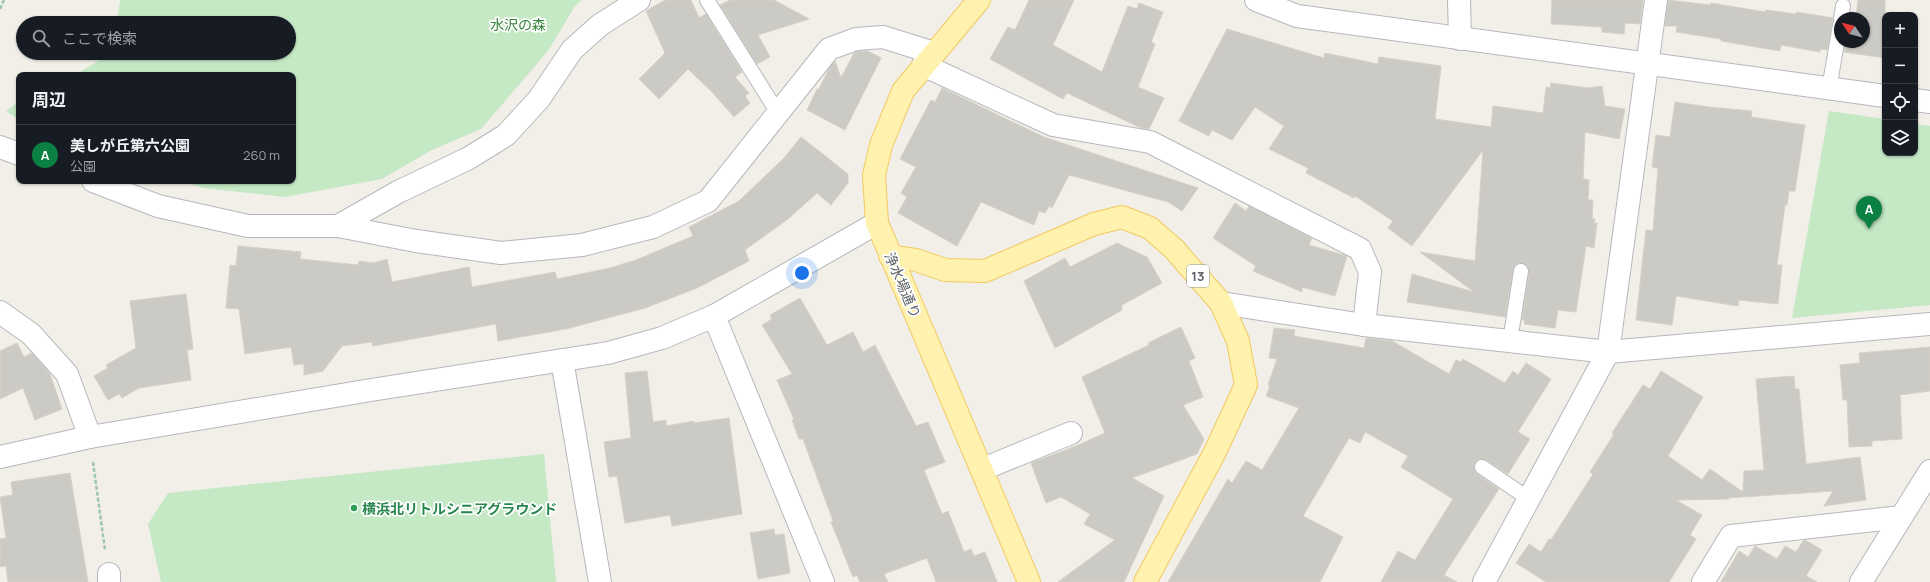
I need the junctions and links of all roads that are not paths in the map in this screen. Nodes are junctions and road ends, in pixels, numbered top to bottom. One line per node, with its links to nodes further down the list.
1 (639, 0): 20 (street)
2 (707, 0): 15 (lane)
3 (979, 0): 9 (main road, 浄水場通り)
4 (1256, 0): 7 (street)
5 (1460, 0): 7 (street)
6 (1656, 0): 10 (street)
7 (1460, 38): 10 (street)
8 (1836, 48): 11 (lane)
9 (929, 59): 15 (street); 19 (main road, 浄水場通り); 27 (street)
10 (1646, 65): 11 (street); 29 (street)
11 (1828, 89): 12 (street)
12 (1882, 96)
13 (1918, 100): 14 (street)
14 (1930, 102)
15 (778, 113): 20 (street)
16 (0, 147): 17 (street)
17 (16, 153)
18 (101, 184): 20 (street)
19 (877, 223): 21 (main road, 浄水場通り); 25 (street)
20 (338, 226)
21 (890, 256): 23 (main road, 13); 35 (main road, 浄水場通り)
22 (1521, 271): 28 (lane)
23 (1221, 303): 27 (street); 42 (main road, 13)
24 (0, 312): 32 (street)
25 (714, 316): 30 (street); 40 (street)
26 (1930, 324): 29 (street)
27 (1364, 325): 28 (street)
28 (1510, 341): 29 (street)
29 (1608, 352): 37 (street)
30 (562, 360): 32 (street); 39 (street)
31 (1071, 433): 35 (street)
32 (90, 438): 33 (street)
33 (0, 457)
34 (1482, 467): 37 (lane)
35 (983, 469): 41 (main road, 浄水場通り)
36 (1930, 471): 38 (street)
37 (1529, 499): 43 (street)
38 (1901, 517): 44 (street); 45 (street)
39 (600, 582)
40 (824, 582)
41 (1030, 582)
42 (1145, 582)
43 (1484, 582)
44 (1703, 582)
45 (1861, 582)

